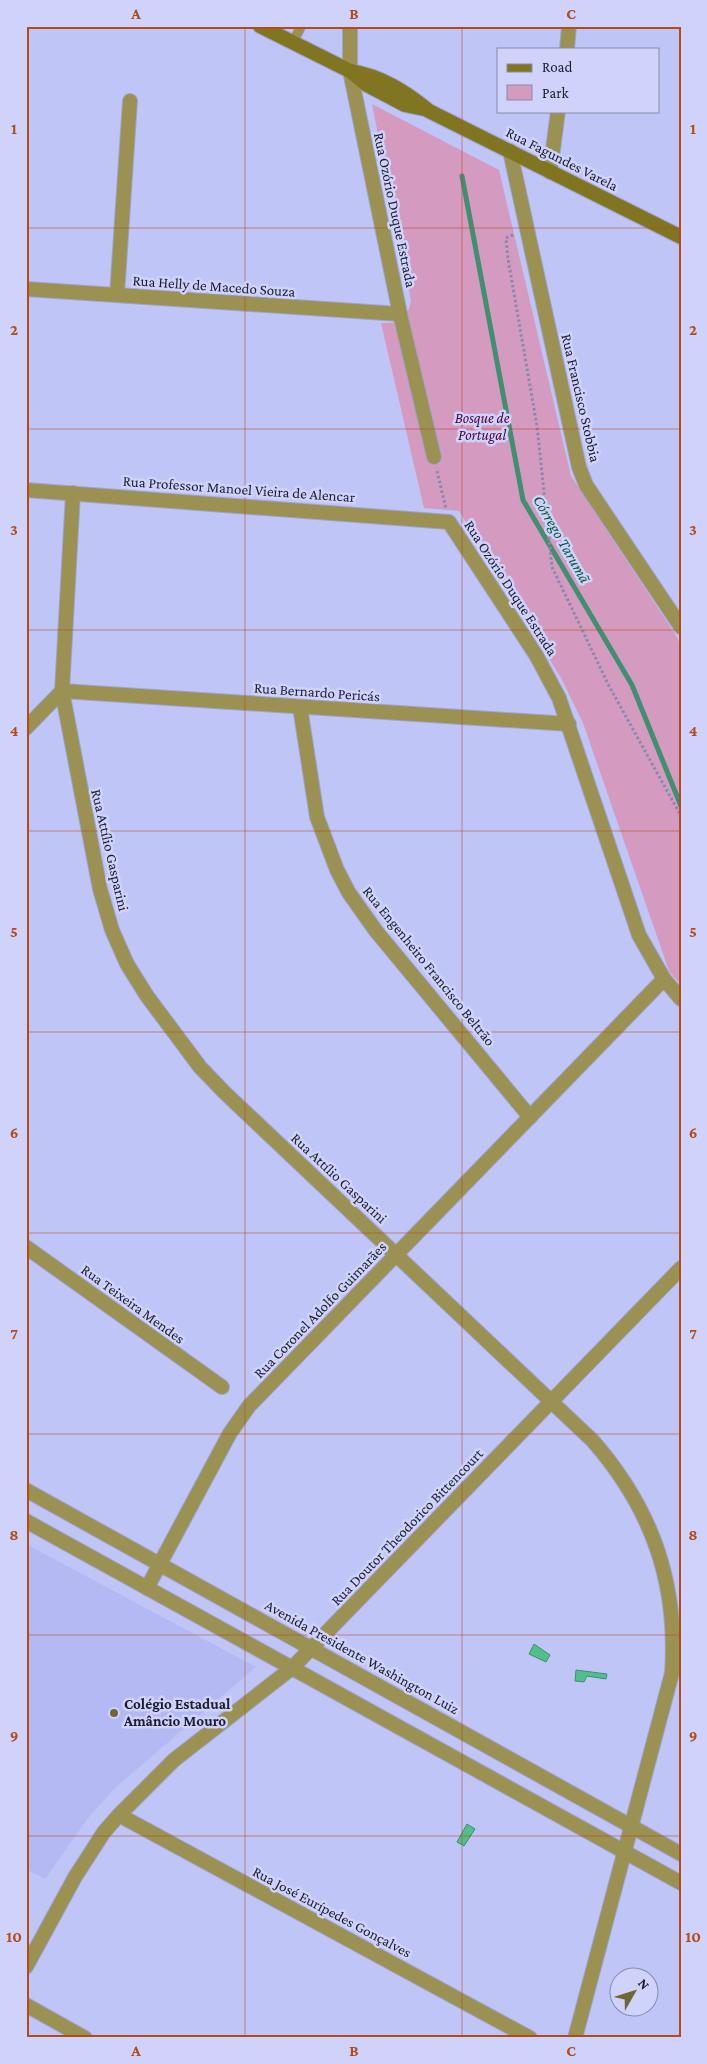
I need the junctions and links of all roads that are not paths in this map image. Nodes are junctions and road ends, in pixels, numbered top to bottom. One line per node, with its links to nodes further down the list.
1 (260, 26): 5 (main road, Rua Fagundes Varela)
2 (300, 26): 5 (lane)
3 (350, 26): 7 (street, Rua Ozório Duque Estrada)
4 (569, 26): 6 (street)
5 (293, 42): 7 (main road, Rua Fagundes Varela)
6 (566, 48)
7 (350, 71): 10 (main road, Rua Fagundes Varela); 15 (street, Rua Ozório Duque Estrada)
8 (130, 101): 14 (street)
9 (558, 112): 11 (street)
10 (510, 151): 11 (main road, Rua Fagundes Varela); 20 (street, Rua Francisco Stobbia)
11 (550, 172): 12 (main road, Rua Fagundes Varela)
12 (681, 236)
13 (26, 289): 14 (street, Rua Helly de Macedo Souza)
14 (116, 295): 15 (street, Rua Helly de Macedo Souza)
15 (400, 314): 16 (street, Rua Ozório Duque Estrada)
16 (434, 457)
17 (26, 490): 18 (street, Rua Professor Manoel Vieira de Alencar)
18 (73, 493): 19 (street, Rua Professor Manoel Vieira de Alencar); 21 (street, Rua Attílio Gasparini)
19 (449, 522): 23 (street, Rua Ozório Duque Estrada)
20 (681, 626)
21 (62, 691): 22 (street, Rua Bernardo Pericás); 24 (street); 29 (street, Rua Attílio Gasparini)
22 (300, 707): 23 (street, Rua Bernardo Pericás); 27 (street, Rua Engenheiro Francisco Beltrão)
23 (569, 724): 25 (street, Rua Ozório Duque Estrada)
24 (26, 728)
25 (664, 978): 26 (street, Rua Ozório Duque Estrada); 27 (street, Rua Coronel Adolfo Guimarães)
26 (681, 999)
27 (530, 1117): 29 (street, Rua Coronel Adolfo Guimarães)
28 (26, 1247): 31 (street, Rua Teixeira Mendes)
29 (396, 1254): 32 (street, Rua Attílio Gasparini); 35 (street, Rua Coronel Adolfo Guimarães)
30 (681, 1268): 32 (street, Rua Doutor Theodorico Bittencourt)
31 (222, 1387)
32 (552, 1401): 37 (street, Rua Doutor Theodorico Bittencourt); 40 (street, Rua Attílio Gasparini)
33 (26, 1490): 35 (street, Avenida Presidente Washington Luiz)
34 (26, 1522): 36 (street)
35 (160, 1564): 36 (street, Rua Coronel Adolfo Guimarães); 37 (street, Avenida Presidente Washington Luiz)
36 (147, 1588): 38 (street)
37 (312, 1648): 38 (street, Rua Doutor Theodorico Bittencourt); 40 (street, Avenida Presidente Washington Luiz)
38 (292, 1668): 39 (street, Rua Doutor Theodorico Bittencourt); 41 (street)
39 (119, 1815): 44 (street, Rua Doutor Theodorico Bittencourt); 47 (street, Rua José Eurípedes Gonçalves)
40 (632, 1827): 41 (street, Rua Attílio Gasparini); 42 (street, Avenida Presidente Washington Luiz)
41 (625, 1852): 43 (street); 48 (street, Rua Attílio Gasparini)
42 (681, 1854)
43 (681, 1883)
44 (26, 1967)
45 (26, 2005): 46 (street)
46 (85, 2038)
47 (530, 2038)
48 (575, 2038)

